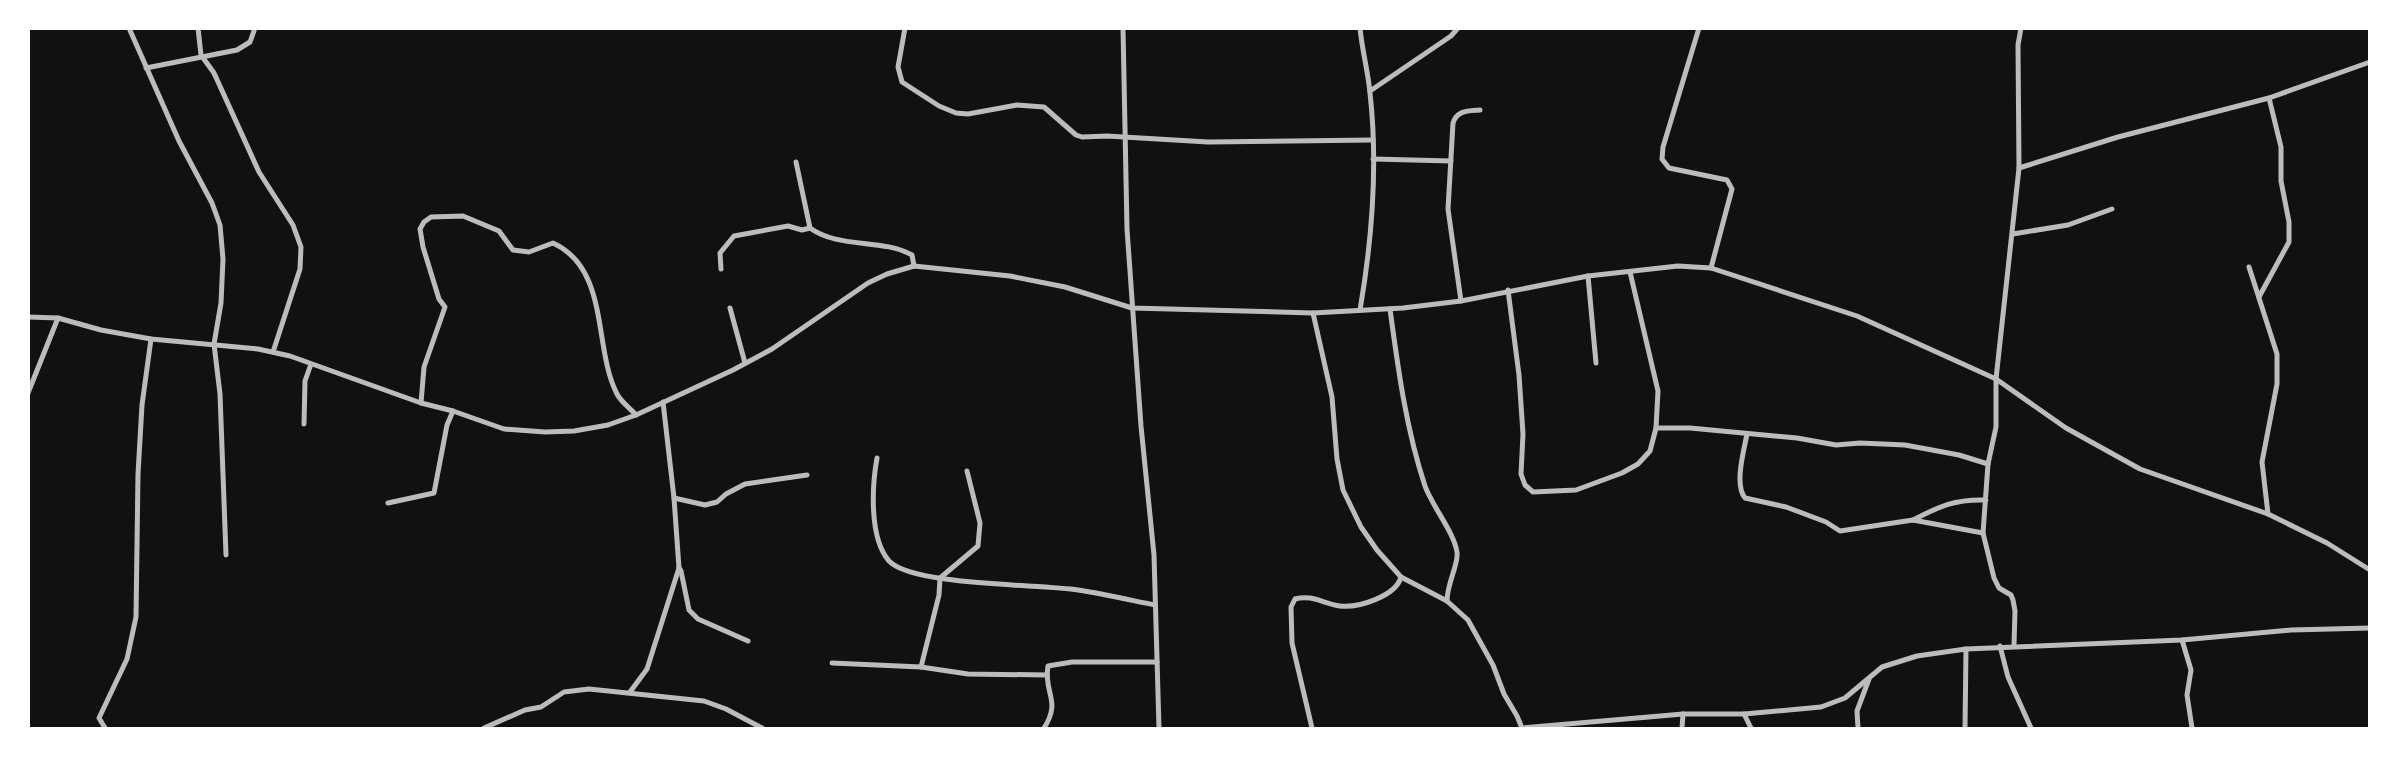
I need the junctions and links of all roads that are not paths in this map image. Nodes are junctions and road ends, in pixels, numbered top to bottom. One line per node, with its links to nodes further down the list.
1 (129, 28): 12 (street)
2 (198, 28): 10 (street)
3 (255, 28): 10 (street)
4 (905, 28): 16 (street)
5 (1123, 28): 16 (street)
6 (1359, 28): 13 (street)
7 (1458, 28): 13 (street)
8 (1699, 28): 27 (street)
9 (2020, 28): 21 (street)
10 (201, 56): 12 (street); 43 (street)
11 (2370, 62): 14 (street)
12 (146, 68): 42 (street)
13 (1370, 91): 17 (street)
14 (2269, 98): 21 (street); 32 (street)
15 (1480, 110): 19 (street)
16 (1126, 138): 17 (street); 34 (street)
17 (1373, 140): 18 (street)
18 (1373, 159): 19 (street); 37 (street)
19 (1451, 161): 33 (street)
20 (796, 162): 23 (street)
21 (2019, 168): 24 (street)
22 (2112, 209): 24 (street)
23 (810, 228): 25 (street); 28 (street)
24 (2013, 234): 47 (street)
25 (914, 266): 34 (street); 44 (street)
26 (2249, 267): 32 (street)
27 (1711, 268): 29 (street); 47 (street)
28 (721, 269)
29 (1630, 272): 30 (street); 54 (street)
30 (1588, 276): 31 (street); 45 (street)
31 (1508, 290): 33 (street); 54 (street)
32 (2259, 297): 63 (street)
33 (1461, 301): 36 (street)
34 (1132, 308): 38 (street); 72 (street)
35 (730, 309): 44 (street)
36 (1390, 309): 37 (street); 71 (street)
37 (1360, 310): 38 (street)
38 (1313, 313): 70 (street)
39 (28, 317): 40 (street)
40 (58, 318): 41 (street); 48 (street)
41 (151, 339): 42 (street); 87 (street)
42 (214, 344): 43 (street); 66 (street)
43 (273, 352): 46 (street)
44 (745, 363): 49 (street)
45 (1596, 363)
46 (311, 364): 50 (street); 53 (street)
47 (1996, 379): 57 (street); 63 (street)
48 (28, 393)
49 (663, 402): 52 (street); 60 (street)
50 (421, 403): 51 (street); 52 (street)
51 (453, 411): 52 (street); 62 (street)
52 (636, 415)
53 (304, 424)
54 (1656, 428): 55 (street)
55 (1747, 434): 57 (street); 64 (street)
56 (877, 458): 69 (street)
57 (1988, 464): 61 (street)
58 (967, 471): 69 (street)
59 (807, 475): 60 (street)
60 (675, 498): 67 (street)
61 (1986, 500): 64 (street); 65 (street)
62 (388, 503)
63 (2268, 514): 68 (street)
64 (1913, 520): 65 (street)
65 (1983, 533): 76 (street)
66 (226, 555)
67 (679, 568): 75 (street); 84 (street)
68 (2370, 570)
69 (940, 578): 72 (street); 81 (street)
70 (1401, 578): 71 (street); 92 (street)
71 (1447, 601): 93 (street)
72 (1155, 605): 79 (street)
73 (2370, 628): 74 (street)
74 (2182, 640): 76 (street); 99 (street)
75 (748, 642)
76 (2014, 645): 77 (street)
77 (2001, 646): 78 (street); 98 (street)
78 (1966, 648): 83 (street); 97 (street)
79 (1157, 662): 82 (street); 91 (street)
80 (832, 663): 81 (street)
81 (921, 667): 82 (street)
82 (1047, 675): 90 (street)
83 (1869, 678): 86 (street); 96 (street)
84 (630, 692): 88 (street); 89 (street)
85 (1683, 714): 86 (street); 93 (street); 94 (street)
86 (1744, 714): 95 (street)
87 (105, 729)
88 (484, 729)
89 (762, 729)
90 (1044, 729)
91 (1159, 729)
92 (1312, 729)
93 (1522, 729)
94 (1682, 729)
95 (1751, 729)
96 (1858, 729)
97 (1965, 729)
98 (2031, 729)
99 (2192, 729)

